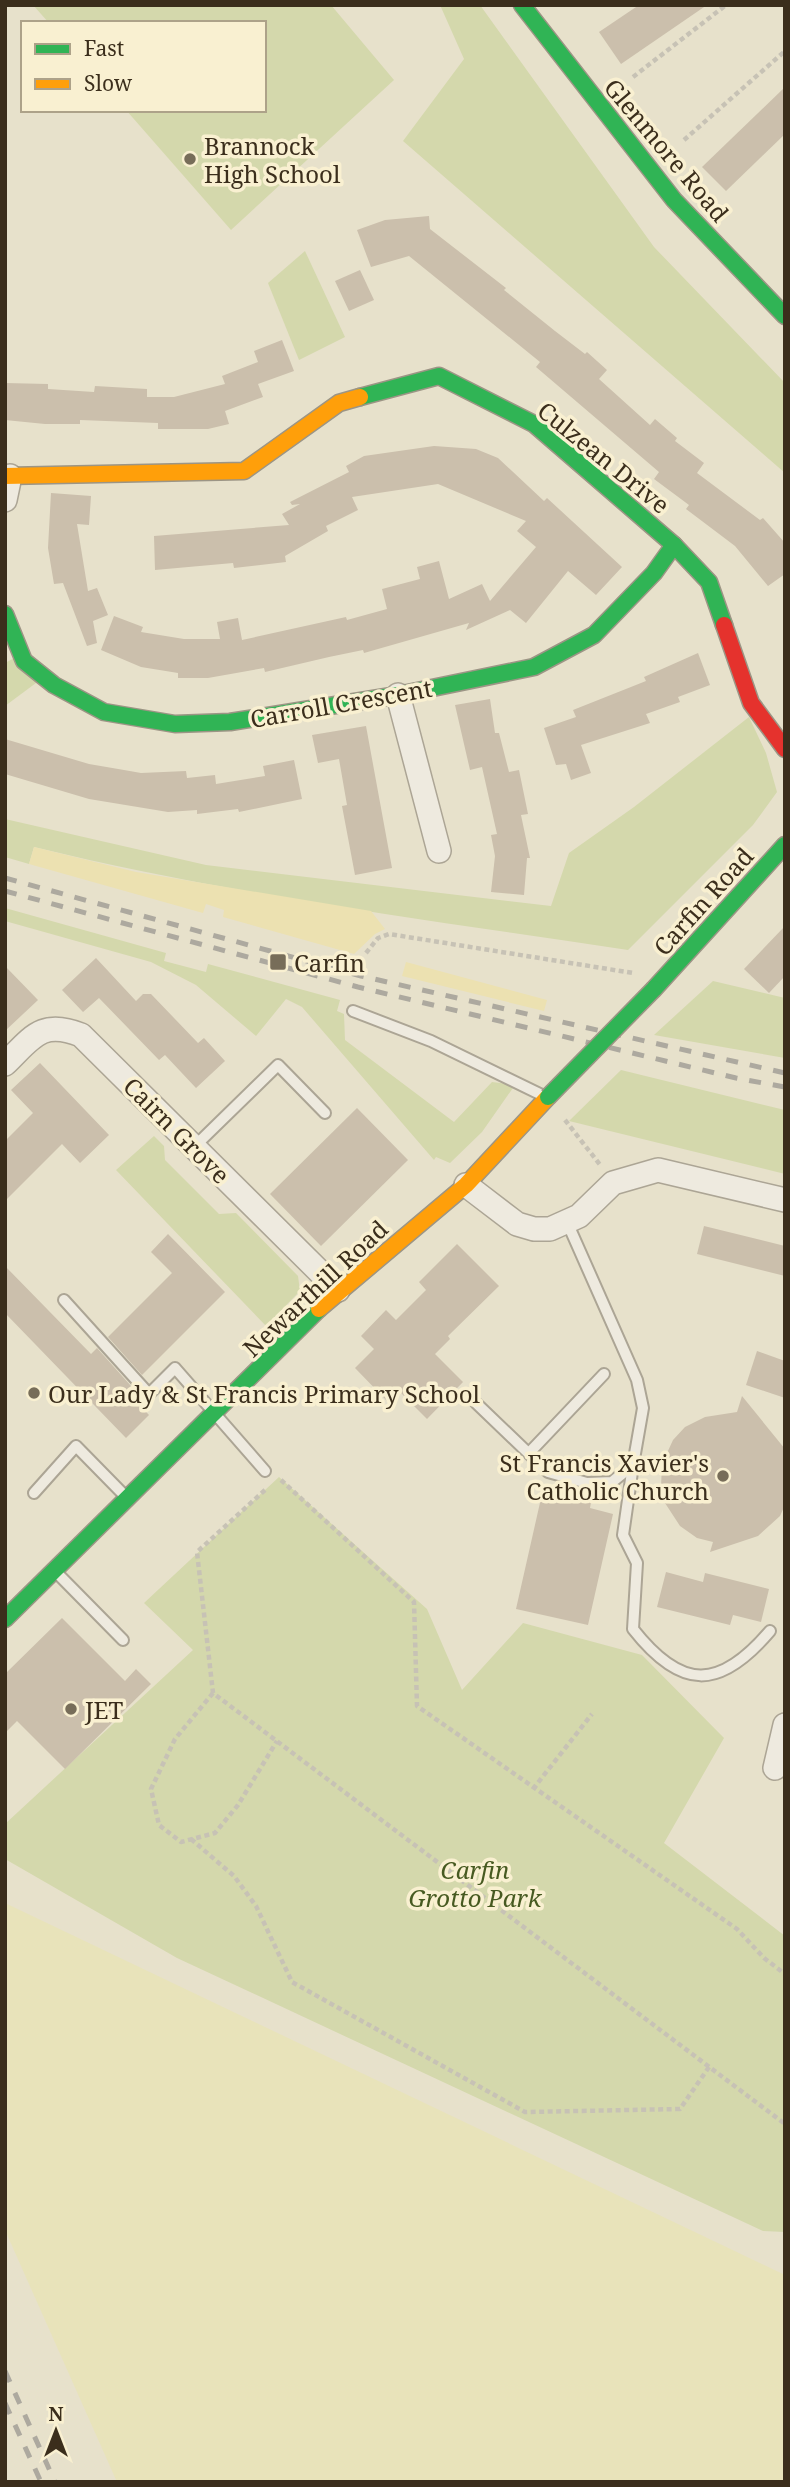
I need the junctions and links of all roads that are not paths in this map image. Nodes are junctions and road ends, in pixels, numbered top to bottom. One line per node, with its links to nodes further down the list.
1 (522, 5): 2 (street, Glenmore Road)
2 (785, 316)
3 (7, 476): 4 (street); 5 (street, Culzean Drive)
4 (5, 500)
5 (674, 545): 7 (street, Carroll Crescent); 8 (street, Culzean Drive)
6 (5, 614): 7 (street, Carroll Crescent)
7 (398, 695): 10 (street)
8 (785, 749)
9 (785, 845): 11 (street, Carfin Road)
10 (439, 851)
11 (654, 989): 14 (street, Newarthill Road, bridge)
12 (354, 1011): 14 (lane)
13 (5, 1064): 16 (street, Cairn Grove)
14 (548, 1097): 17 (street, Newarthill Road)
15 (325, 1113): 16 (lane)
16 (194, 1147): 20 (street, Cairn Grove)
17 (466, 1185): 19 (street); 20 (street, Newarthill Road)
18 (785, 1200): 19 (street)
19 (567, 1222): 26 (lane)
20 (338, 1290): 24 (street, Newarthill Road)
21 (64, 1300): 24 (lane)
22 (604, 1374): 25 (lane)
23 (476, 1403): 25 (lane)
24 (216, 1412): 27 (lane); 29 (street, Newarthill Road)
25 (529, 1453): 26 (lane)
26 (633, 1465): 32 (lane)
27 (265, 1471)
28 (34, 1493): 29 (lane)
29 (128, 1499): 30 (street, Newarthill Road)
30 (55, 1571): 31 (street, Newarthill Road); 33 (lane)
31 (5, 1619)
32 (770, 1631)
33 (123, 1640)
34 (785, 1726): 35 (street)
35 (775, 1768)

